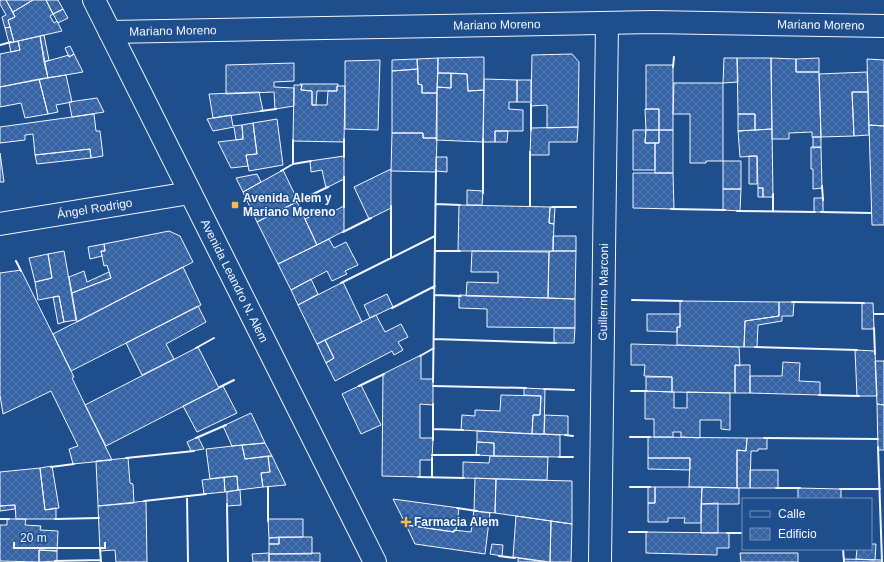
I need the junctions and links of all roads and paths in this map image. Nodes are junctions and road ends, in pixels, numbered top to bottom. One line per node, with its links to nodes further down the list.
1 (94, 0): 4 (street, Avenida Leandro N. Alem)
2 (607, 23): 3 (street, Mariano Moreno); 4 (street, Mariano Moreno); 8 (street, Guillermo Marconi)
3 (884, 26)
4 (110, 32): 5 (street, Avenida Leandro N. Alem)
5 (190, 193): 6 (street, Ángel Rodrigo); 7 (street, Avenida Leandro N. Alem)
6 (0, 224)
7 (375, 562)
8 (600, 562)

